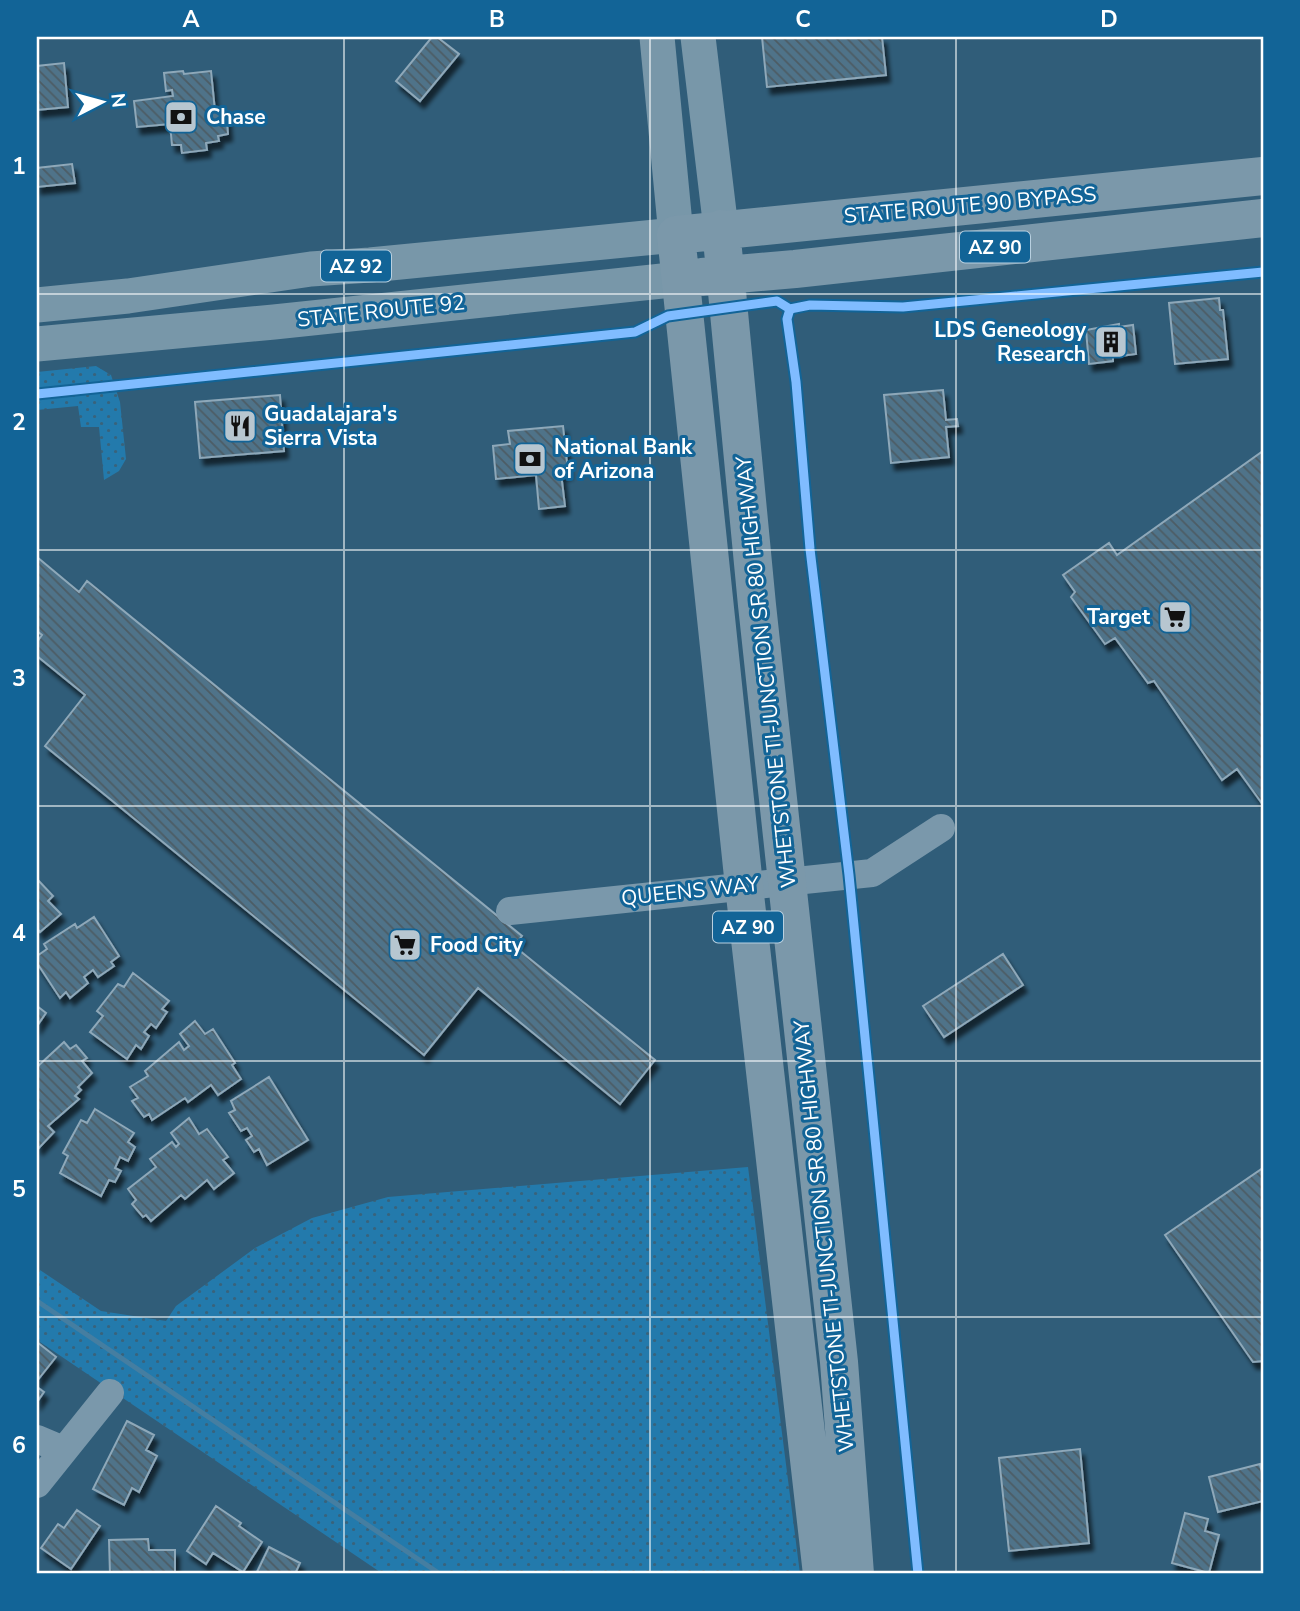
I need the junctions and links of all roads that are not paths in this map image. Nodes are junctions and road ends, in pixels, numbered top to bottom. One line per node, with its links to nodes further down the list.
1 (657, 37): 6 (main road)
2 (698, 37): 5 (main road)
3 (1263, 176): 5 (highway, STATE ROUTE 90 BYPASS / AZ 90)
4 (1263, 218): 7 (highway, STATE ROUTE 90 BYPASS / AZ 90)
5 (720, 229): 6 (highway, STATE ROUTE 90 BYPASS / AZ 90); 7 (highway, WHETSTONE TI-JUNCTION SR 80 HIGHWAY / AZ 90)
6 (676, 234): 8 (highway, WHETSTONE TI-JUNCTION SR 80 HIGHWAY / AZ 90); 9 (main road, AZ 92)
7 (726, 275): 8 (highway, STATE ROUTE 92 / AZ 92); 12 (highway, WHETSTONE TI-JUNCTION SR 80 HIGHWAY / AZ 90)
8 (681, 279): 10 (main road, STATE ROUTE 92 / AZ 92); 13 (highway, WHETSTONE TI-JUNCTION SR 80 HIGHWAY / AZ 90)
9 (37, 305)
10 (37, 344)
11 (941, 828): 12 (street, QUEENS WAY)
12 (788, 881): 13 (street, QUEENS WAY); 20 (highway, WHETSTONE TI-JUNCTION SR 80 HIGHWAY / AZ 90)
13 (744, 886): 14 (street, QUEENS WAY); 19 (highway, WHETSTONE TI-JUNCTION SR 80 HIGHWAY / AZ 90)
14 (510, 911)
15 (110, 1393): 17 (street)
16 (37, 1439): 17 (street)
17 (63, 1450): 18 (street)
18 (37, 1483)
19 (822, 1574)
20 (855, 1574)

